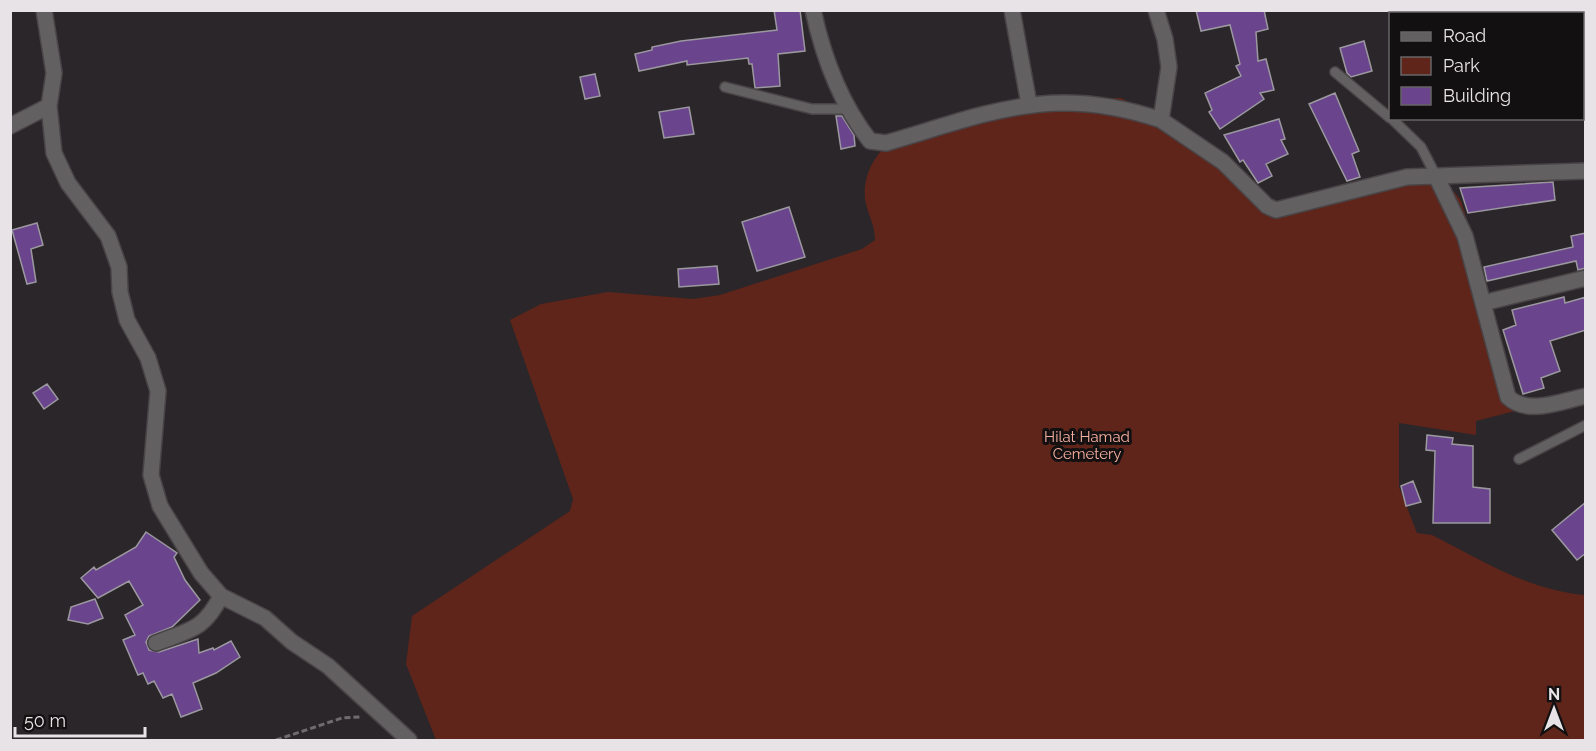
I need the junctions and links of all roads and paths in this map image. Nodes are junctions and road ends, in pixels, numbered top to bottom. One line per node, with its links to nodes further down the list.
1 (44, 10): 8 (street)
2 (813, 10): 9 (street)
3 (1011, 10): 7 (street)
4 (1156, 10): 11 (street)
5 (1335, 72): 10 (lane)
6 (725, 87): 9 (lane)
7 (1029, 104): 9 (street); 11 (street)
8 (49, 106): 13 (street); 21 (street)
9 (851, 109)
10 (1389, 116)
11 (1161, 120): 15 (street)
12 (1393, 120): 15 (lane)
13 (10, 126)
14 (1586, 171): 15 (street)
15 (1436, 176): 17 (street)
16 (1586, 278): 17 (street)
17 (1483, 303): 18 (street)
18 (1586, 396)
19 (1586, 425): 20 (lane)
20 (1520, 459)
21 (221, 596): 22 (street); 23 (street)
22 (156, 643)
23 (383, 715): 24 (path); 25 (street)
24 (276, 741)
25 (409, 741)

